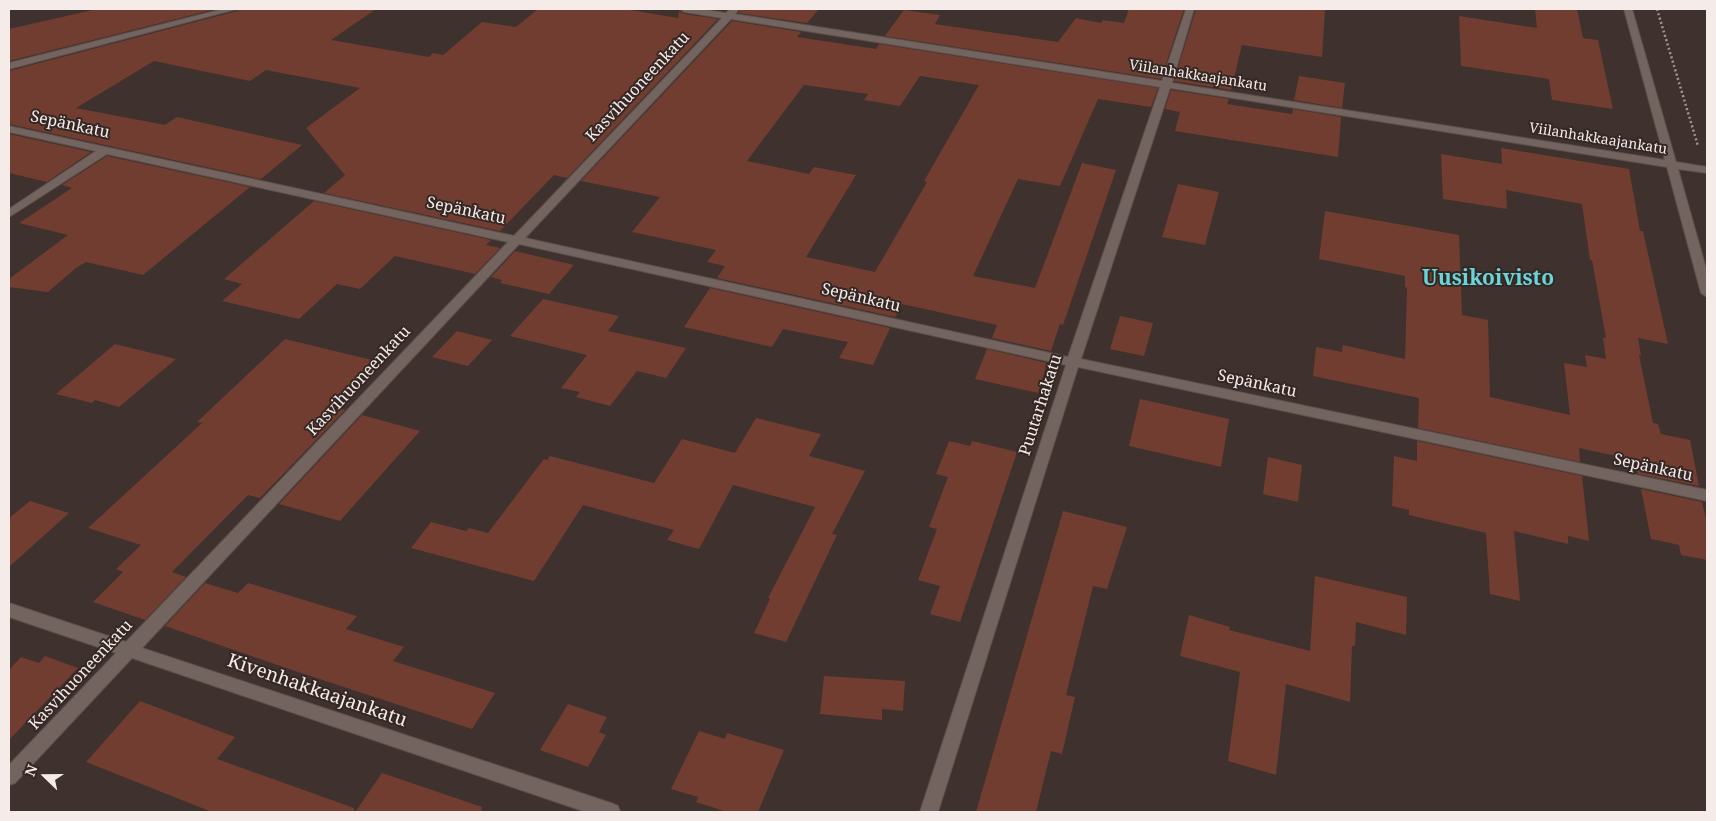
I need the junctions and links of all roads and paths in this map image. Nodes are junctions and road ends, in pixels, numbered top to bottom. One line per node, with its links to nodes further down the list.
1 (233, 9): 7 (street)
2 (684, 9): 6 (street, Viilanhakkaajankatu)
3 (1190, 9): 8 (street, Puutarhakatu)
4 (1628, 9): 11 (street)
5 (1657, 9): 12 (path)
6 (732, 12): 8 (street, Viilanhakkaajankatu); 14 (street, Kasvihuoneenkatu)
7 (9, 66)
8 (1166, 85): 11 (street, Viilanhakkaajankatu); 16 (street, Puutarhakatu)
9 (9, 129): 10 (street, Sepänkatu)
10 (105, 150): 13 (street); 14 (street, Sepänkatu)
11 (1672, 165): 12 (street, Viilanhakkaajankatu); 15 (street)
12 (1706, 170)
13 (9, 214)
14 (518, 239): 16 (street, Sepänkatu); 19 (street, Kasvihuoneenkatu)
15 (1707, 293)
16 (1073, 362): 17 (street, Sepänkatu); 22 (street, Puutarhakatu)
17 (1707, 496)
18 (9, 610): 19 (street, Kivenhakkaajankatu)
19 (129, 650): 20 (street, Kasvihuoneenkatu); 21 (street, Kivenhakkaajankatu)
20 (9, 777)
21 (611, 812)
22 (929, 812)

